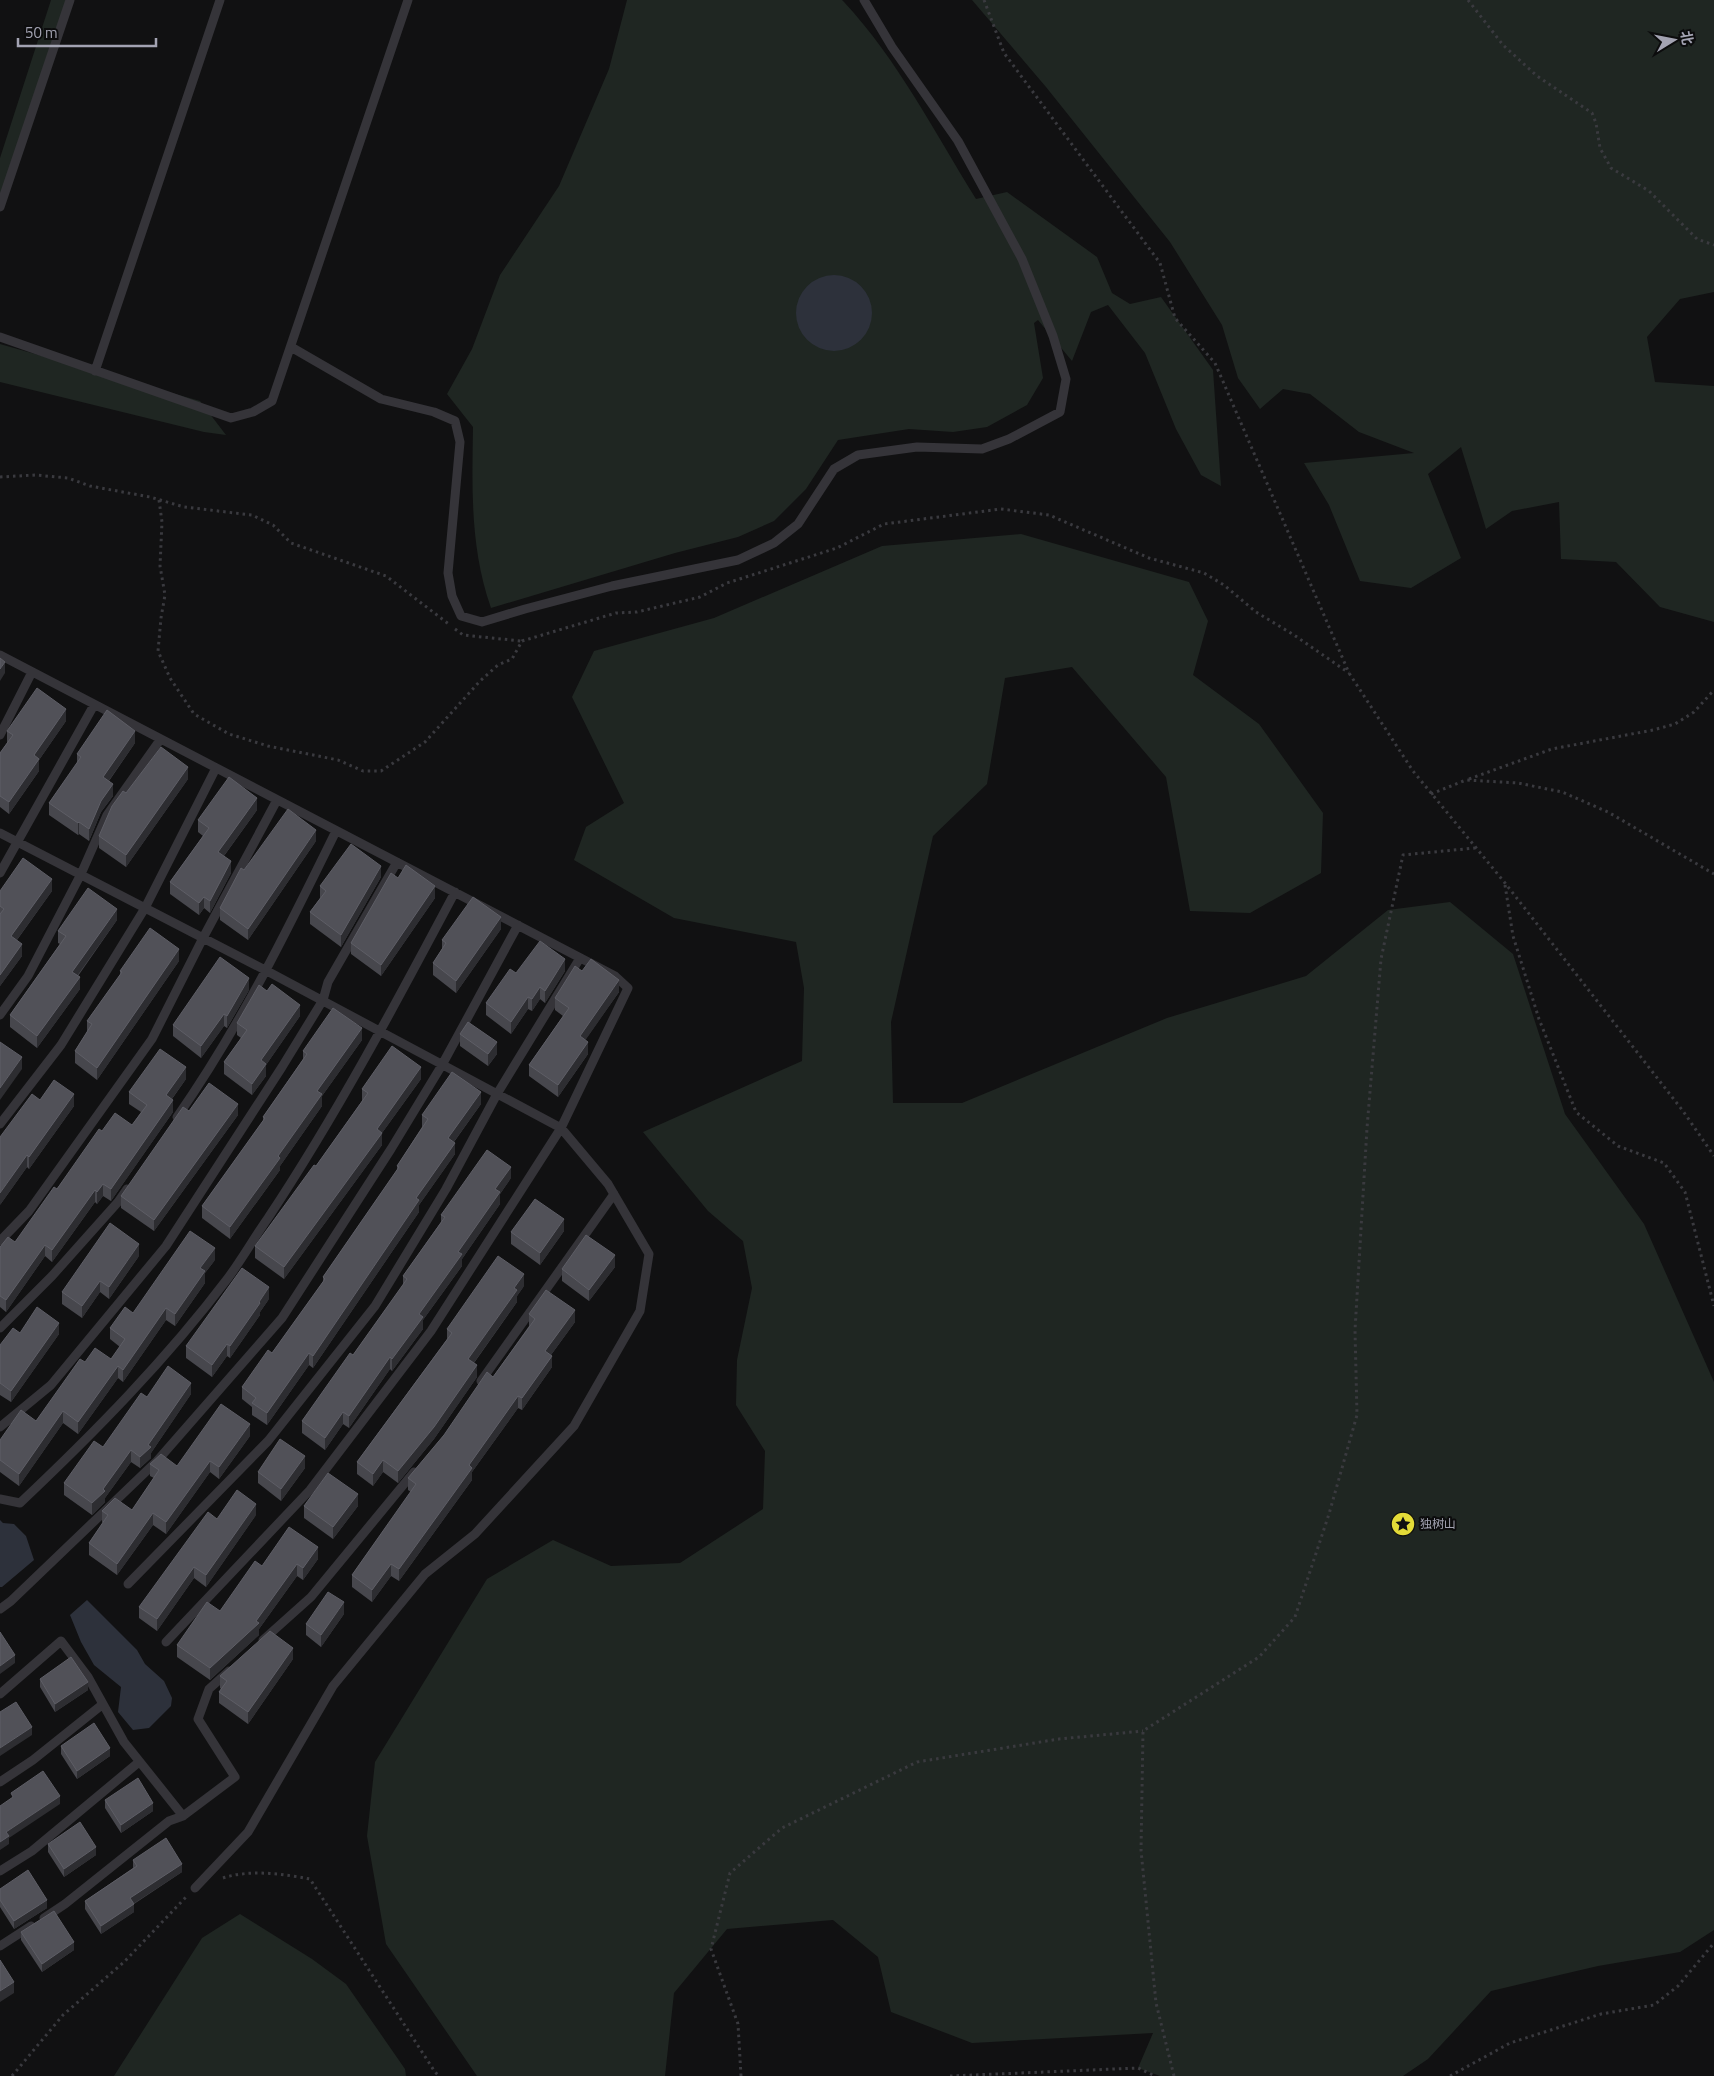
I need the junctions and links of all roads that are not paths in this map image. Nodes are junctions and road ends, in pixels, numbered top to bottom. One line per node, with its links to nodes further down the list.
1 (70, 0): 5 (lane)
2 (220, 0): 8 (lane)
3 (408, 0): 7 (lane)
4 (864, 0): 7 (lane)
5 (0, 207)
6 (0, 337): 8 (lane)
7 (291, 347): 8 (lane)
8 (96, 371)
9 (0, 655): 10 (lane)
10 (32, 672): 11 (lane); 12 (lane)
11 (94, 705): 13 (lane); 18 (lane)
12 (0, 735)
13 (160, 740): 14 (lane); 21 (lane)
14 (216, 768): 15 (lane); 23 (lane)
15 (277, 800): 16 (lane); 25 (lane)
16 (336, 831): 19 (lane); 27 (lane)
17 (0, 833): 18 (lane)
18 (18, 842): 20 (lane); 21 (lane)
19 (397, 862): 22 (lane); 28 (lane)
20 (0, 873)
21 (81, 874): 23 (lane); 29 (lane)
22 (455, 892): 24 (lane); 30 (lane)
23 (145, 908): 25 (lane); 34 (lane)
24 (518, 925): 26 (lane); 31 (lane)
25 (203, 938): 27 (lane); 38 (lane)
26 (580, 958): 32 (lane); 35 (lane)
27 (267, 970): 28 (lane); 33 (lane)
28 (323, 1000): 30 (lane); 41 (lane)
29 (0, 1015)
30 (380, 1032): 31 (lane); 43 (lane)
31 (442, 1065): 32 (lane); 45 (lane)
32 (497, 1094): 35 (lane); 44 (lane)
33 (174, 1122)
34 (0, 1124)
35 (561, 1128): 37 (lane); 46 (lane)
36 (135, 1178): 39 (lane)
37 (614, 1194): 40 (lane); 55 (lane)
38 (0, 1241)
39 (0, 1328)
40 (476, 1388)
41 (0, 1427)
42 (421, 1465): 47 (lane)
43 (0, 1499)
44 (128, 1584)
45 (1, 1606)
46 (166, 1642)
47 (252, 1649)
48 (238, 1662): 53 (lane)
49 (0, 1694): 50 (lane)
50 (103, 1704): 51 (lane); 52 (lane)
51 (139, 1762): 53 (lane); 54 (lane)
52 (0, 1782)
53 (182, 1816): 56 (lane)
54 (0, 1871)
55 (195, 1888)
56 (0, 1946)

